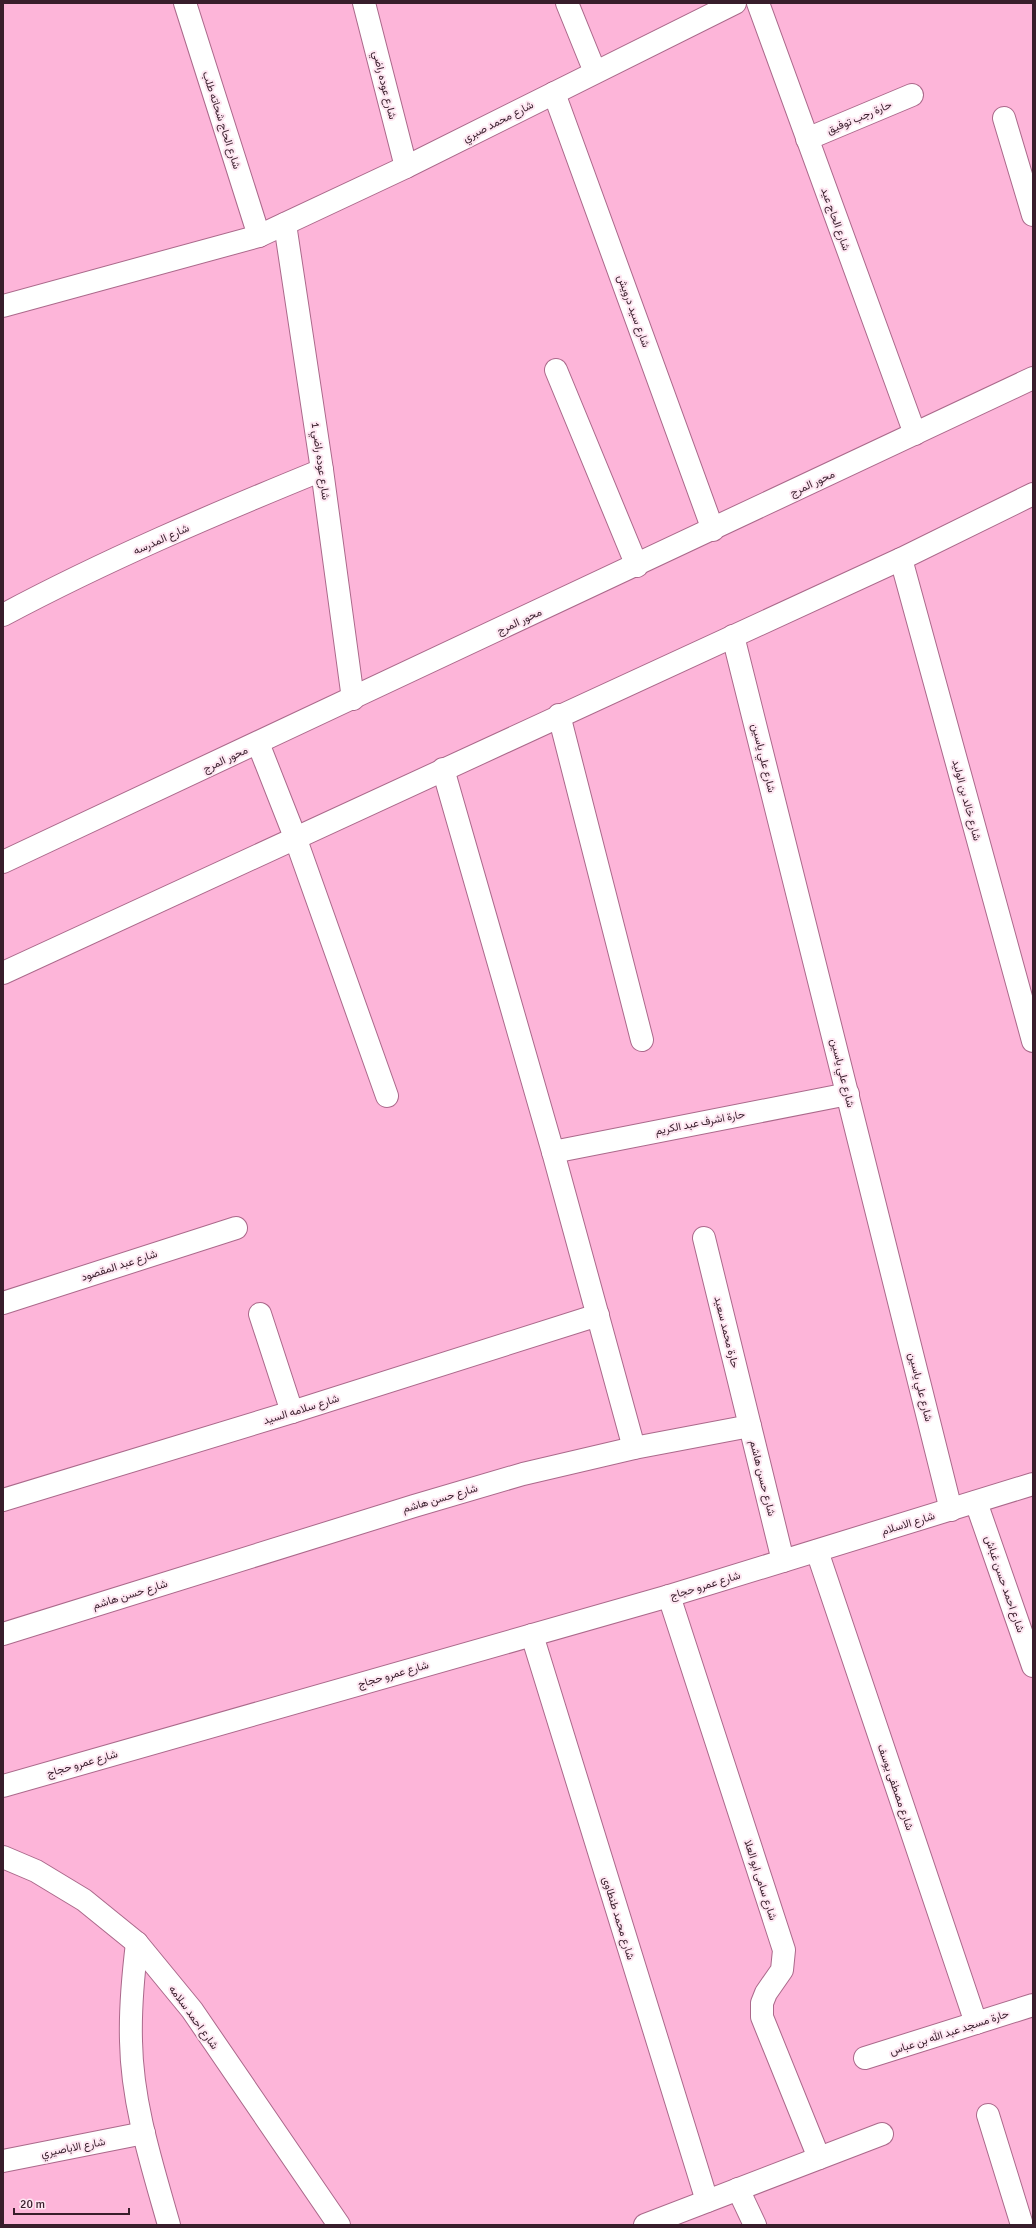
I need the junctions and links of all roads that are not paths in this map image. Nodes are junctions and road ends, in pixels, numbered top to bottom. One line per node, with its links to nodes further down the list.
1 (185, 3): 14 (street, شارع الحاج شحاته طلب)
2 (364, 3): 11 (street, شارع عوده راضي)
3 (567, 3): 6 (street)
4 (735, 3): 6 (street, شارع محمد صبري)
5 (758, 3): 10 (street, شارع الحاج عيد)
6 (596, 72): 7 (street, شارع محمد صبري)
7 (554, 92): 11 (street, شارع محمد صبري); 21 (street, شارع سيد درويش)
8 (912, 95): 10 (street, حارة رجب توفيق)
9 (1004, 118): 12 (street)
10 (807, 140): 18 (street, شارع الحاج عيد)
11 (406, 166): 13 (street, شارع محمد صبري)
12 (1033, 216)
13 (285, 224): 14 (street, شارع محمد صبري); 19 (street, شارع عوده راضي 1)
14 (259, 236): 15 (street)
15 (3, 306)
16 (556, 370): 23 (street)
17 (1033, 378): 18 (street, محور المرج)
18 (915, 434): 21 (street, محور المرج)
19 (322, 470): 24 (street, شارع المدرسه); 26 (street, شارع عوده راضي 1)
20 (1033, 494): 22 (street)
21 (713, 530): 23 (street, محور المرج)
22 (901, 559): 25 (street); 34 (street, شارع خالد بن الوليد)
23 (636, 566): 26 (street, محور المرج)
24 (3, 616)
25 (733, 636): 27 (street); 35 (street, شارع علي ياسين)
26 (353, 699): 28 (street, محور المرج)
27 (559, 715): 29 (street); 33 (street)
28 (258, 744): 30 (street); 31 (street, محور المرج)
29 (443, 769): 30 (street); 37 (street)
30 (295, 837): 32 (street); 36 (street)
31 (3, 862)
32 (3, 973)
33 (642, 1040)
34 (1033, 1041)
35 (848, 1094): 37 (street, حارة اشرف عبد الكريم); 49 (street, شارع علي ياسين)
36 (387, 1096)
37 (553, 1152): 42 (street)
38 (236, 1228): 40 (street, شارع عبد المقصود)
39 (704, 1238): 44 (street, حارة محمد سعيد)
40 (3, 1303)
41 (260, 1314): 43 (street)
42 (598, 1315): 43 (street, شارع سلامه السيد); 45 (street)
43 (292, 1412): 47 (street, شارع سلامه السيد)
44 (750, 1426): 45 (street, شارع حسن هاشم); 51 (street, شارع حسن هاشم)
45 (634, 1448): 53 (street, شارع حسن هاشم)
46 (1033, 1484): 48 (street, شارع الاسلام)
47 (3, 1500)
48 (976, 1502): 49 (street, شارع الاسلام); 55 (street, شارع احمد حسن غباش)
49 (951, 1510): 50 (street, شارع الاسلام)
50 (817, 1550): 51 (street, شارع الاسلام); 60 (street, شارع مصطفى يوسف)
51 (783, 1561): 52 (street, شارع عمرو حجاج)
52 (669, 1596): 54 (street, شارع عمرو حجاج); 65 (street, شارع سامى ابو العلا)
53 (3, 1634)
54 (532, 1635): 56 (street, شارع عمرو حجاج); 68 (street, شارع محمد طنطاوى)
55 (1033, 1663)
56 (3, 1786)
57 (3, 1857): 58 (street, شارع احمد سلامه)
58 (137, 1944): 63 (street); 70 (street, شارع احمد سلامه)
59 (1033, 2005): 60 (street, حارة مسجد عبد الله بن عباس)
60 (976, 2023): 61 (street, حارة مسجد عبد الله بن عباس)
61 (865, 2058)
62 (988, 2115): 73 (street)
63 (144, 2133): 66 (street, شارع الاباصيري); 69 (street)
64 (882, 2134): 65 (street)
65 (819, 2158): 67 (street)
66 (3, 2161)
67 (738, 2189): 68 (street); 72 (street)
68 (707, 2201): 71 (street)
69 (169, 2225)
70 (338, 2225)
71 (645, 2225)
72 (755, 2225)
73 (1022, 2225)

